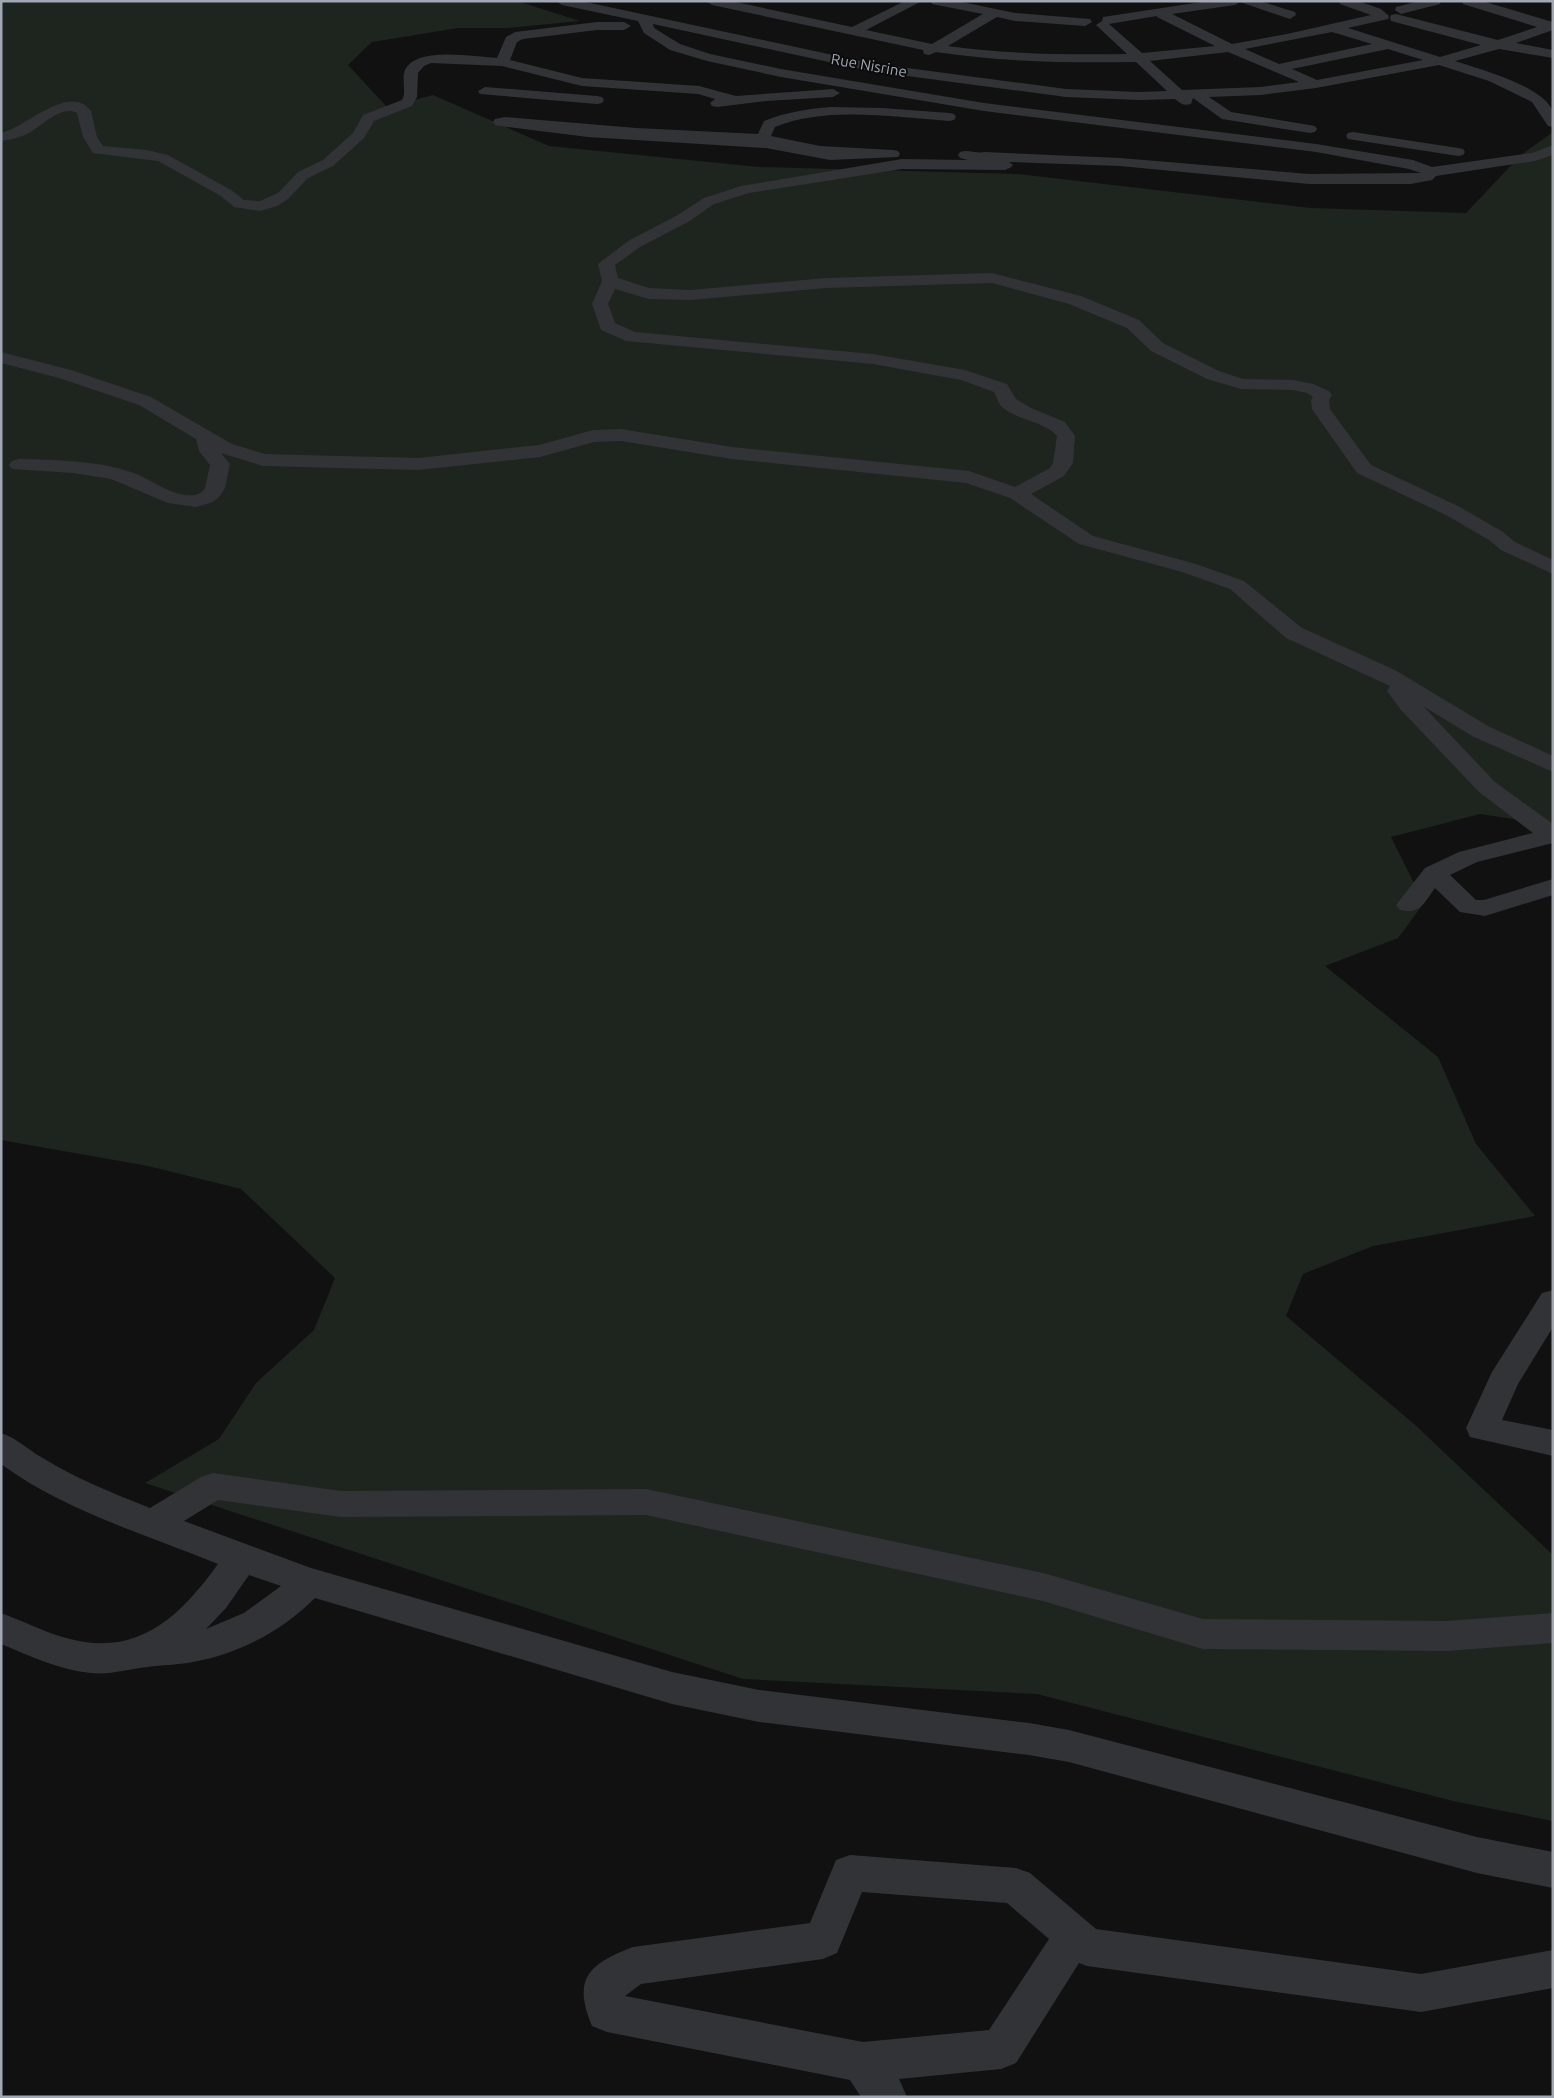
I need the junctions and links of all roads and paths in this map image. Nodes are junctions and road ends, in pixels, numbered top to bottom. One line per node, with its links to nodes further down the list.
1 (562, 1): 17 (street, Rue Nisrine)
2 (916, 1): 21 (street)
3 (937, 1): 12 (street)
4 (1235, 1): 13 (street)
5 (1246, 1): 14 (street)
6 (1345, 1): 11 (street)
7 (1363, 1): 11 (street)
8 (1435, 1): 11 (street)
9 (1468, 1): 18 (street)
10 (712, 11): 16 (street); 19 (street)
11 (1392, 13): 20 (street); 23 (street)
12 (993, 14): 15 (street); 25 (street)
13 (1162, 14): 15 (street); 26 (street)
14 (1290, 15)
15 (1097, 19): 30 (street)
16 (806, 22): 21 (street); 22 (street)
17 (646, 23): 19 (street, Rue Nisrine); 33 (street); 45 (street)
18 (1551, 26): 23 (street, Rue Nisrine)
19 (683, 28): 22 (street, Rue Nisrine)
20 (1334, 28): 24 (street); 26 (street)
21 (853, 31): 25 (street)
22 (758, 44): 35 (street, Rue Nisrine)
23 (1500, 44): 27 (street, Rue Nisrine); 28 (street)
24 (1390, 45): 32 (street); 34 (street)
25 (934, 48): 29 (street); 35 (street)
26 (1230, 48): 30 (street); 34 (street)
27 (1483, 49): 31 (street); 32 (street, Rue Nisrine)
28 (1553, 54)
29 (1035, 58): 30 (street); 37 (street)
30 (1137, 58): 41 (street)
31 (1498, 58)
32 (1441, 61): 36 (street, Rue Nisrine); 47 (street)
33 (502, 62): 43 (street); 51 (street)
34 (1278, 68): 36 (street)
35 (892, 70): 37 (street, Rue Nisrine)
36 (1316, 84): 40 (street, Rue Nisrine)
37 (1030, 88): 38 (street, Rue Nisrine)
38 (1047, 90): 41 (street, Rue Nisrine); 46 (street)
39 (485, 91): 42 (street)
40 (1195, 93): 41 (street, Rue Nisrine); 49 (street)
41 (1179, 94): 48 (street)
42 (608, 101)
43 (736, 101): 44 (street); 45 (street)
44 (697, 105)
45 (984, 107): 46 (street)
46 (1028, 112): 48 (street)
47 (1553, 123)
48 (1201, 124): 52 (street); 58 (street)
49 (1322, 131)
50 (1342, 134): 55 (street)
51 (1, 137)
52 (763, 139): 56 (street); 56 (street)
53 (1553, 149): 58 (street)
54 (1227, 152): 58 (street)
55 (1458, 152)
56 (880, 154): 57 (street)
57 (965, 155): 58 (street); 59 (street)
58 (1429, 174)
59 (610, 281): 63 (street); 64 (street)
60 (1, 357): 61 (street)
61 (204, 437): 62 (street); 63 (street)
62 (18, 465)
63 (1017, 494): 65 (street)
64 (1553, 568)
65 (1387, 675): 66 (street); 67 (street)
66 (1553, 765)
67 (1553, 831)
68 (1553, 836): 69 (street)
69 (1434, 873): 70 (street); 71 (street)
70 (1553, 887)
71 (1409, 905)
72 (1553, 1301): 73 (street)
73 (1553, 1443)
74 (1, 1446): 75 (street)
75 (151, 1524): 76 (street); 79 (street)
76 (241, 1558): 77 (street); 80 (street)
77 (309, 1582): 80 (street); 81 (street)
78 (1, 1628): 80 (street)
79 (1553, 1628)
80 (144, 1652)
81 (1553, 1870)
82 (1074, 1936): 83 (street); 84 (street); 84 (street)
83 (1553, 1969)
84 (863, 2062): 85 (street)
85 (886, 2097)

